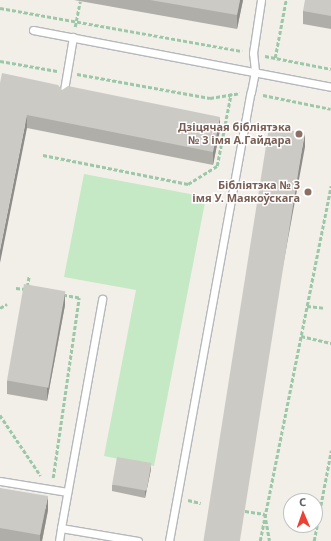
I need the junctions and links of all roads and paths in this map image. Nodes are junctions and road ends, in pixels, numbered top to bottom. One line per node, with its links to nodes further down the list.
1 (261, 0): 8 (lane)
2 (286, 0): 9 (path)
3 (80, 1): 5 (path)
4 (0, 8): 5 (path)
5 (76, 20): 7 (path); 8 (path)
6 (33, 30): 7 (lane)
7 (73, 37): 12 (lane); 13 (lane)
8 (253, 53): 9 (path); 12 (lane)
9 (275, 58): 11 (path)
10 (0, 61): 13 (path)
11 (331, 69)
12 (255, 71): 14 (lane); 44 (lane)
13 (68, 73): 16 (lane); 18 (path)
14 (331, 87)
15 (258, 94): 17 (path)
16 (63, 99)
17 (331, 109)
18 (43, 155)
19 (331, 186): 27 (path)
20 (29, 276): 22 (path)
21 (16, 288): 22 (path)
22 (26, 290): 23 (path)
23 (34, 291)
24 (56, 294): 35 (path)
25 (102, 299): 36 (lane)
26 (7, 304): 28 (path)
27 (307, 306): 29 (path); 30 (path)
28 (0, 308)
29 (325, 308)
30 (301, 336): 31 (path); 40 (path)
31 (331, 343)
32 (0, 415): 35 (path)
33 (331, 451): 47 (path)
34 (0, 481): 35 (lane)
35 (51, 490): 36 (lane)
36 (67, 492): 41 (lane)
37 (186, 500): 38 (path)
38 (202, 503)
39 (239, 510): 40 (path)
40 (265, 514): 45 (path); 46 (path)
41 (61, 528): 42 (lane); 43 (lane)
42 (59, 541)
43 (138, 541)
44 (168, 541)
45 (260, 541)
46 (270, 541)
47 (314, 541)

